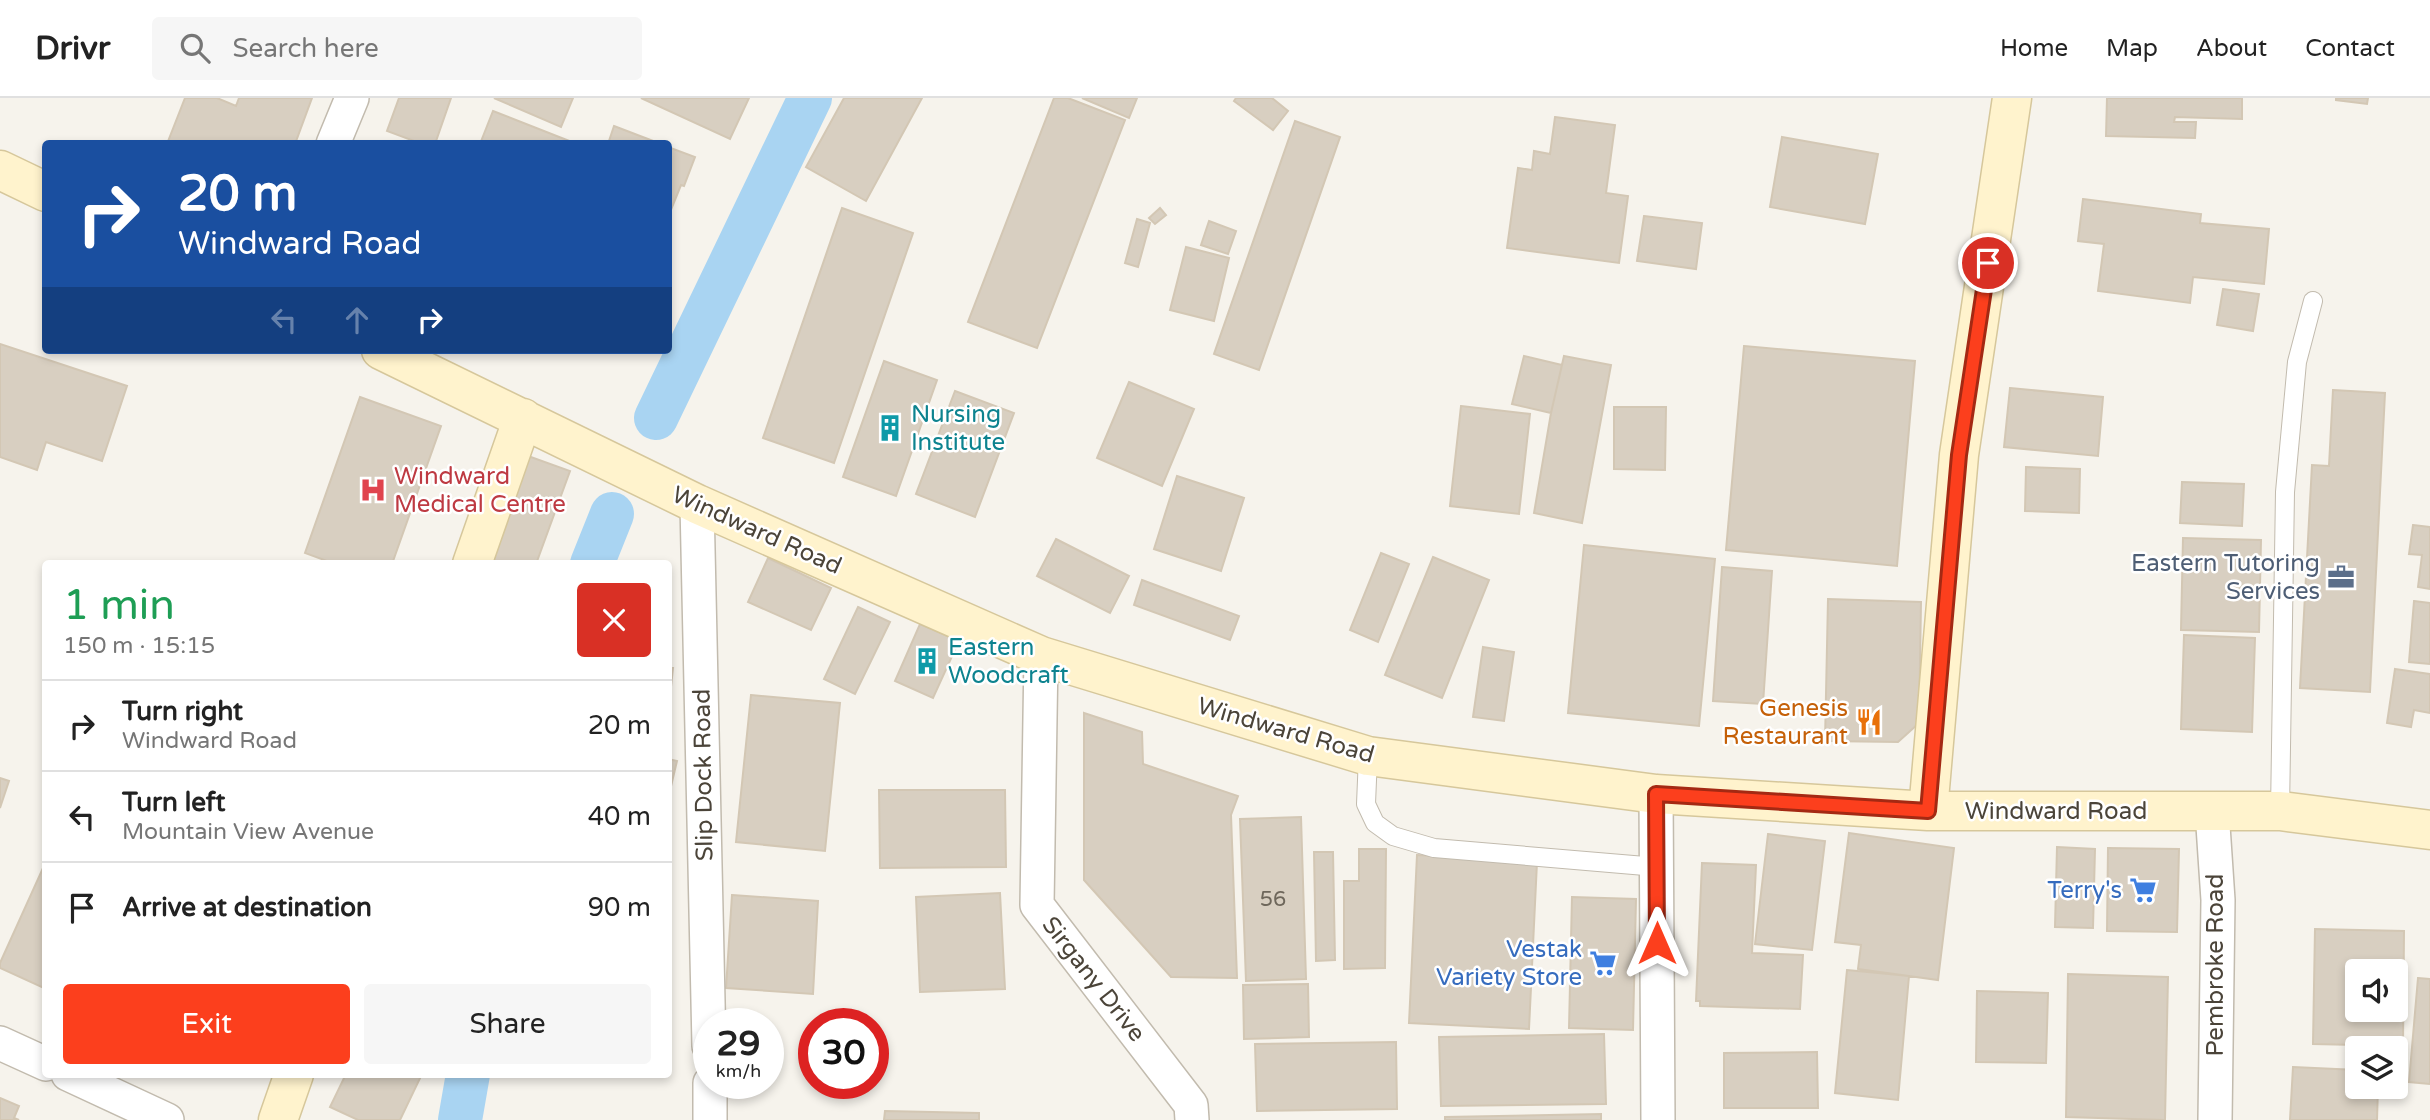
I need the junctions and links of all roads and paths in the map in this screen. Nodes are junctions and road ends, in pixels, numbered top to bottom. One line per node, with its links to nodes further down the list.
1 (352, 98): 3 (street)
2 (2012, 98): 14 (main road)
3 (335, 140)
4 (0, 170): 5 (main road)
5 (42, 190)
6 (2313, 301): 16 (lane)
7 (389, 354): 8 (main road, Windward Road)
8 (523, 418): 9 (main road, Windward Road); 10 (main road)
9 (697, 504): 11 (main road, Windward Road); 19 (street, Slip Dock Road)
10 (473, 560)
11 (1041, 656): 12 (main road, Windward Road); 28 (street, Sirgany Drive)
12 (1368, 756): 13 (main road, Windward Road); 18 (lane)
13 (1656, 794): 14 (main road, Windward Road); 18 (street)
14 (1928, 811): 15 (main road, Windward Road)
15 (2212, 811): 16 (main road, Windward Road); 30 (street, Pembroke Road)
16 (2280, 811): 17 (main road, Windward Road)
17 (2430, 830)
18 (1657, 867): 29 (street)
19 (708, 1008)
20 (0, 1043): 21 (street)
21 (42, 1062)
22 (77, 1078): 25 (street)
23 (293, 1078): 26 (main road)
24 (710, 1099): 27 (street)
25 (167, 1120)
26 (278, 1120)
27 (710, 1120)
28 (1192, 1120)
29 (1658, 1120)
30 (2215, 1120)

